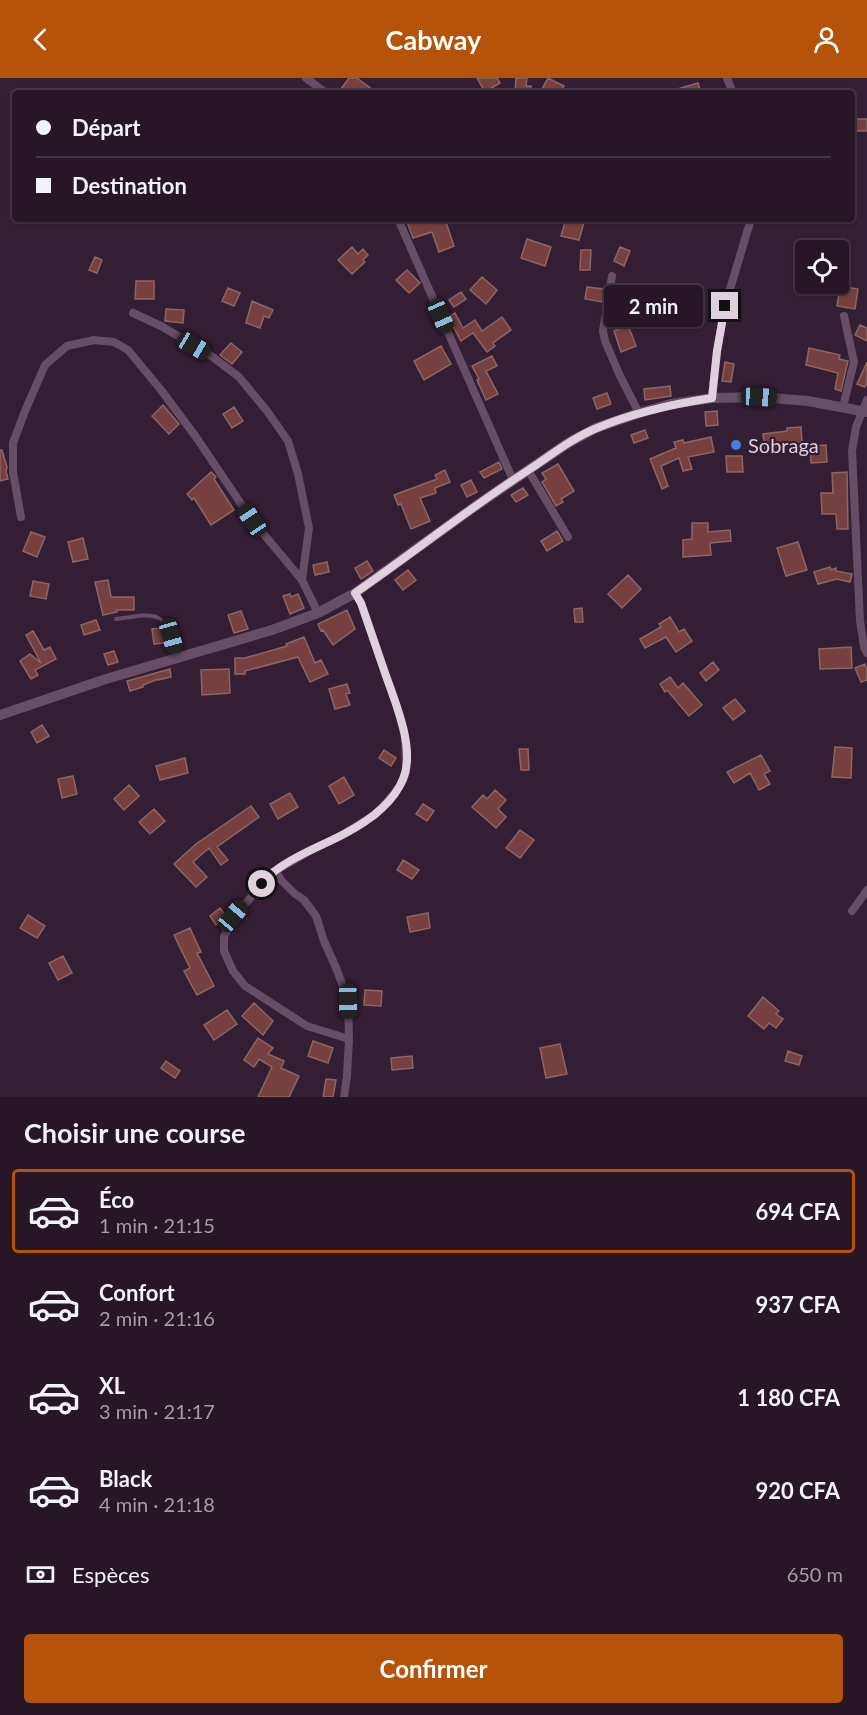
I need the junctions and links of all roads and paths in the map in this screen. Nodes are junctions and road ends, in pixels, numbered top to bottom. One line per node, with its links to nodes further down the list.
1 (306, 78): 2 (street)
2 (322, 90)
3 (399, 222): 14 (street)
4 (750, 222): 8 (street)
5 (612, 276): 12 (street)
6 (133, 313): 17 (street)
7 (844, 316): 10 (street)
8 (712, 398): 10 (street); 12 (street)
9 (867, 400): 11 (street)
10 (843, 407): 11 (street)
11 (865, 411): 21 (street)
12 (639, 413): 13 (street)
13 (528, 470): 14 (street); 16 (street)
14 (513, 480): 18 (street)
15 (21, 517): 17 (street)
16 (568, 537)
17 (302, 580): 19 (street)
18 (355, 593): 19 (street); 24 (street)
19 (318, 613): 22 (street)
20 (116, 619): 22 (lane)
21 (867, 653)
22 (177, 658): 23 (street)
23 (0, 716)
24 (275, 871): 27 (street); 27 (street)
25 (867, 890): 26 (street)
26 (852, 911)
27 (349, 1039): 28 (street)
28 (344, 1097)

